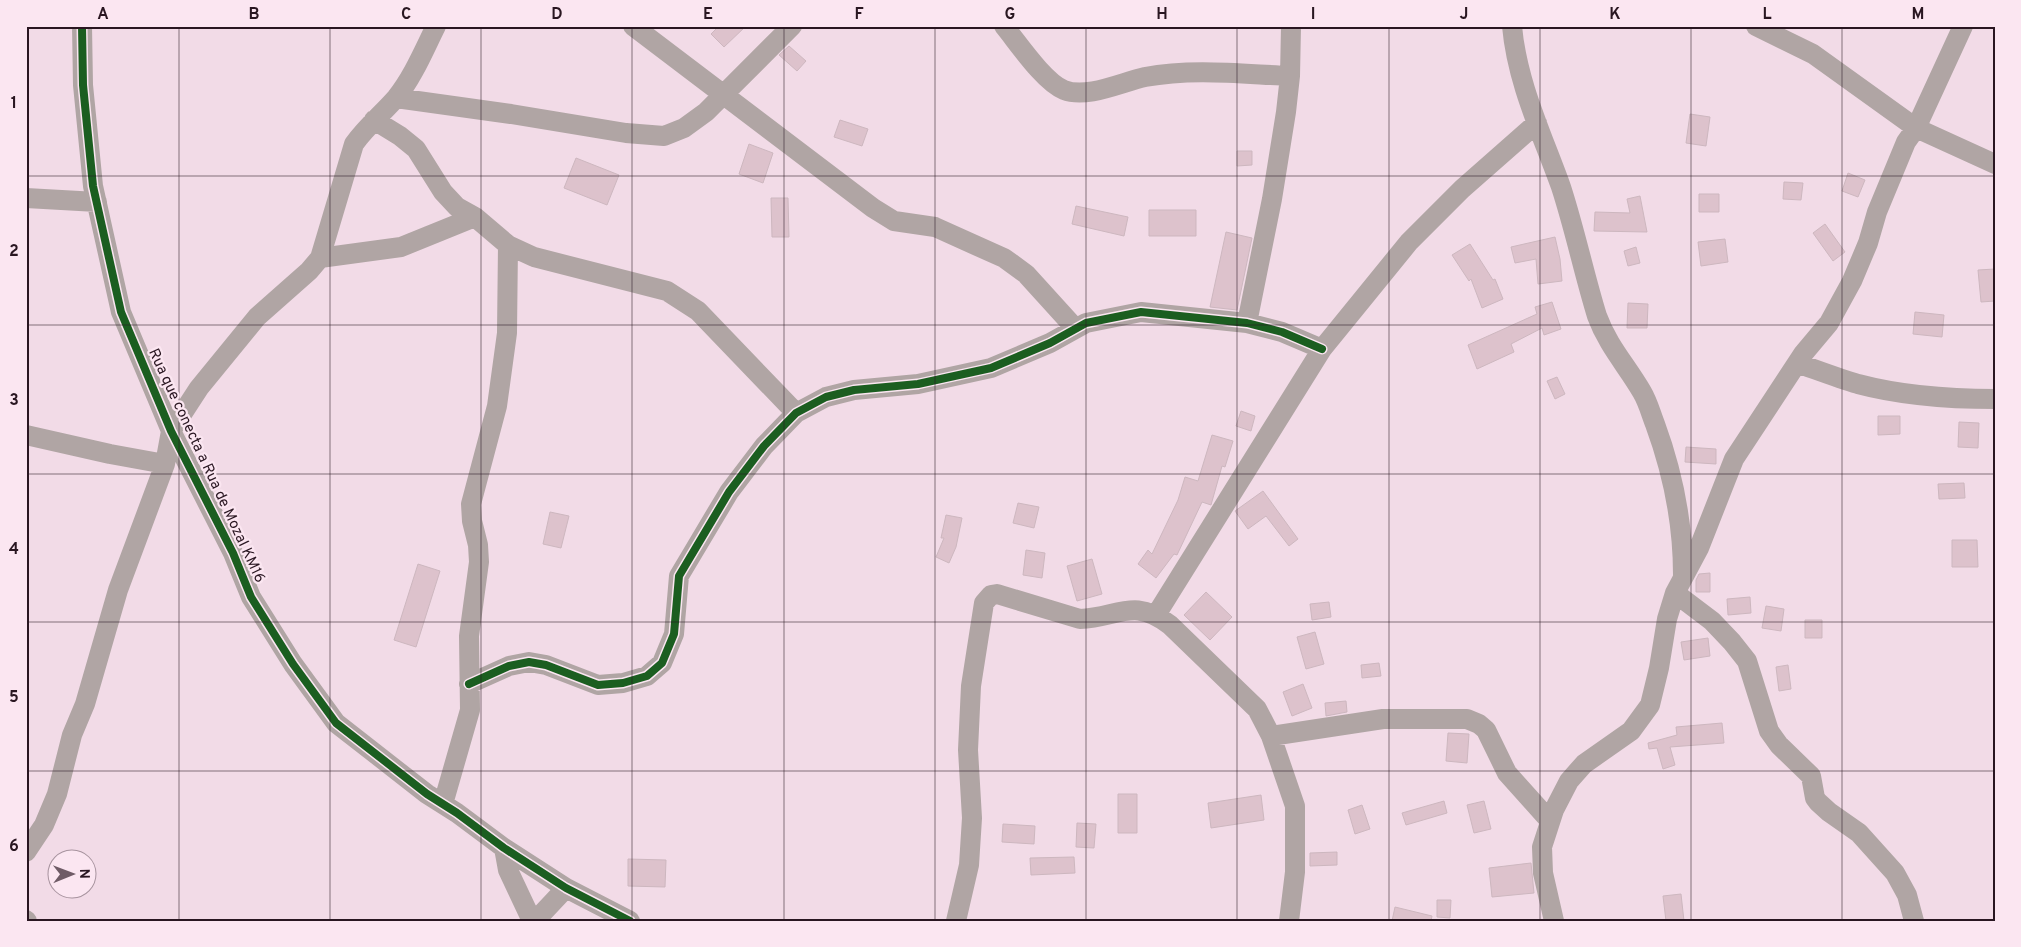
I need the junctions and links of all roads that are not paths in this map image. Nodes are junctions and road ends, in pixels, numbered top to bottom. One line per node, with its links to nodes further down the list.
1 (82, 26): 18 (street, Rua que conecta a Rua de Mozal KM16)
2 (436, 26): 12 (street)
3 (633, 26): 11 (street)
4 (792, 26): 11 (street)
5 (1004, 26): 10 (street)
6 (1291, 26): 10 (street)
7 (1512, 26): 14 (street)
8 (1756, 26): 15 (street)
9 (1963, 26): 15 (street)
10 (1290, 76): 22 (street)
11 (724, 95): 12 (street); 23 (street)
12 (396, 98): 13 (street)
13 (374, 120): 19 (street); 21 (street)
14 (1537, 123): 24 (street); 31 (street)
15 (1916, 128): 16 (street); 25 (street)
16 (1995, 164)
17 (26, 198): 18 (street)
18 (97, 202): 28 (street, Rua que conecta a Rua de Mozal KM16)
19 (475, 218): 20 (street); 21 (street)
20 (508, 245): 27 (street); 33 (street)
21 (320, 258): 28 (street)
22 (1247, 323): 23 (street); 24 (street)
23 (1075, 328): 27 (street)
24 (1322, 349): 32 (street)
25 (1797, 363): 26 (street); 31 (street)
26 (1995, 399)
27 (796, 413): 33 (street)
28 (171, 431): 30 (street); 35 (street, Rua que conecta a Rua de Mozal KM16)
29 (26, 435): 30 (street)
30 (165, 464): 38 (street)
31 (1679, 585): 36 (street); 45 (street)
32 (1156, 614): 34 (street); 42 (street)
33 (469, 684): 35 (street)
34 (1271, 736): 36 (street); 43 (street)
35 (443, 804): 37 (street, Rua que conecta a Rua de Mozal KM16)
36 (1550, 821): 44 (street)
37 (504, 848): 39 (street, Rua que conecta a Rua de Mozal KM16); 40 (street)
38 (26, 852)
39 (566, 888): 40 (street); 41 (street, Rua que conecta a Rua de Mozal KM16)
40 (533, 921)
41 (630, 921)
42 (956, 921)
43 (1289, 921)
44 (1554, 921)
45 (1914, 921)

